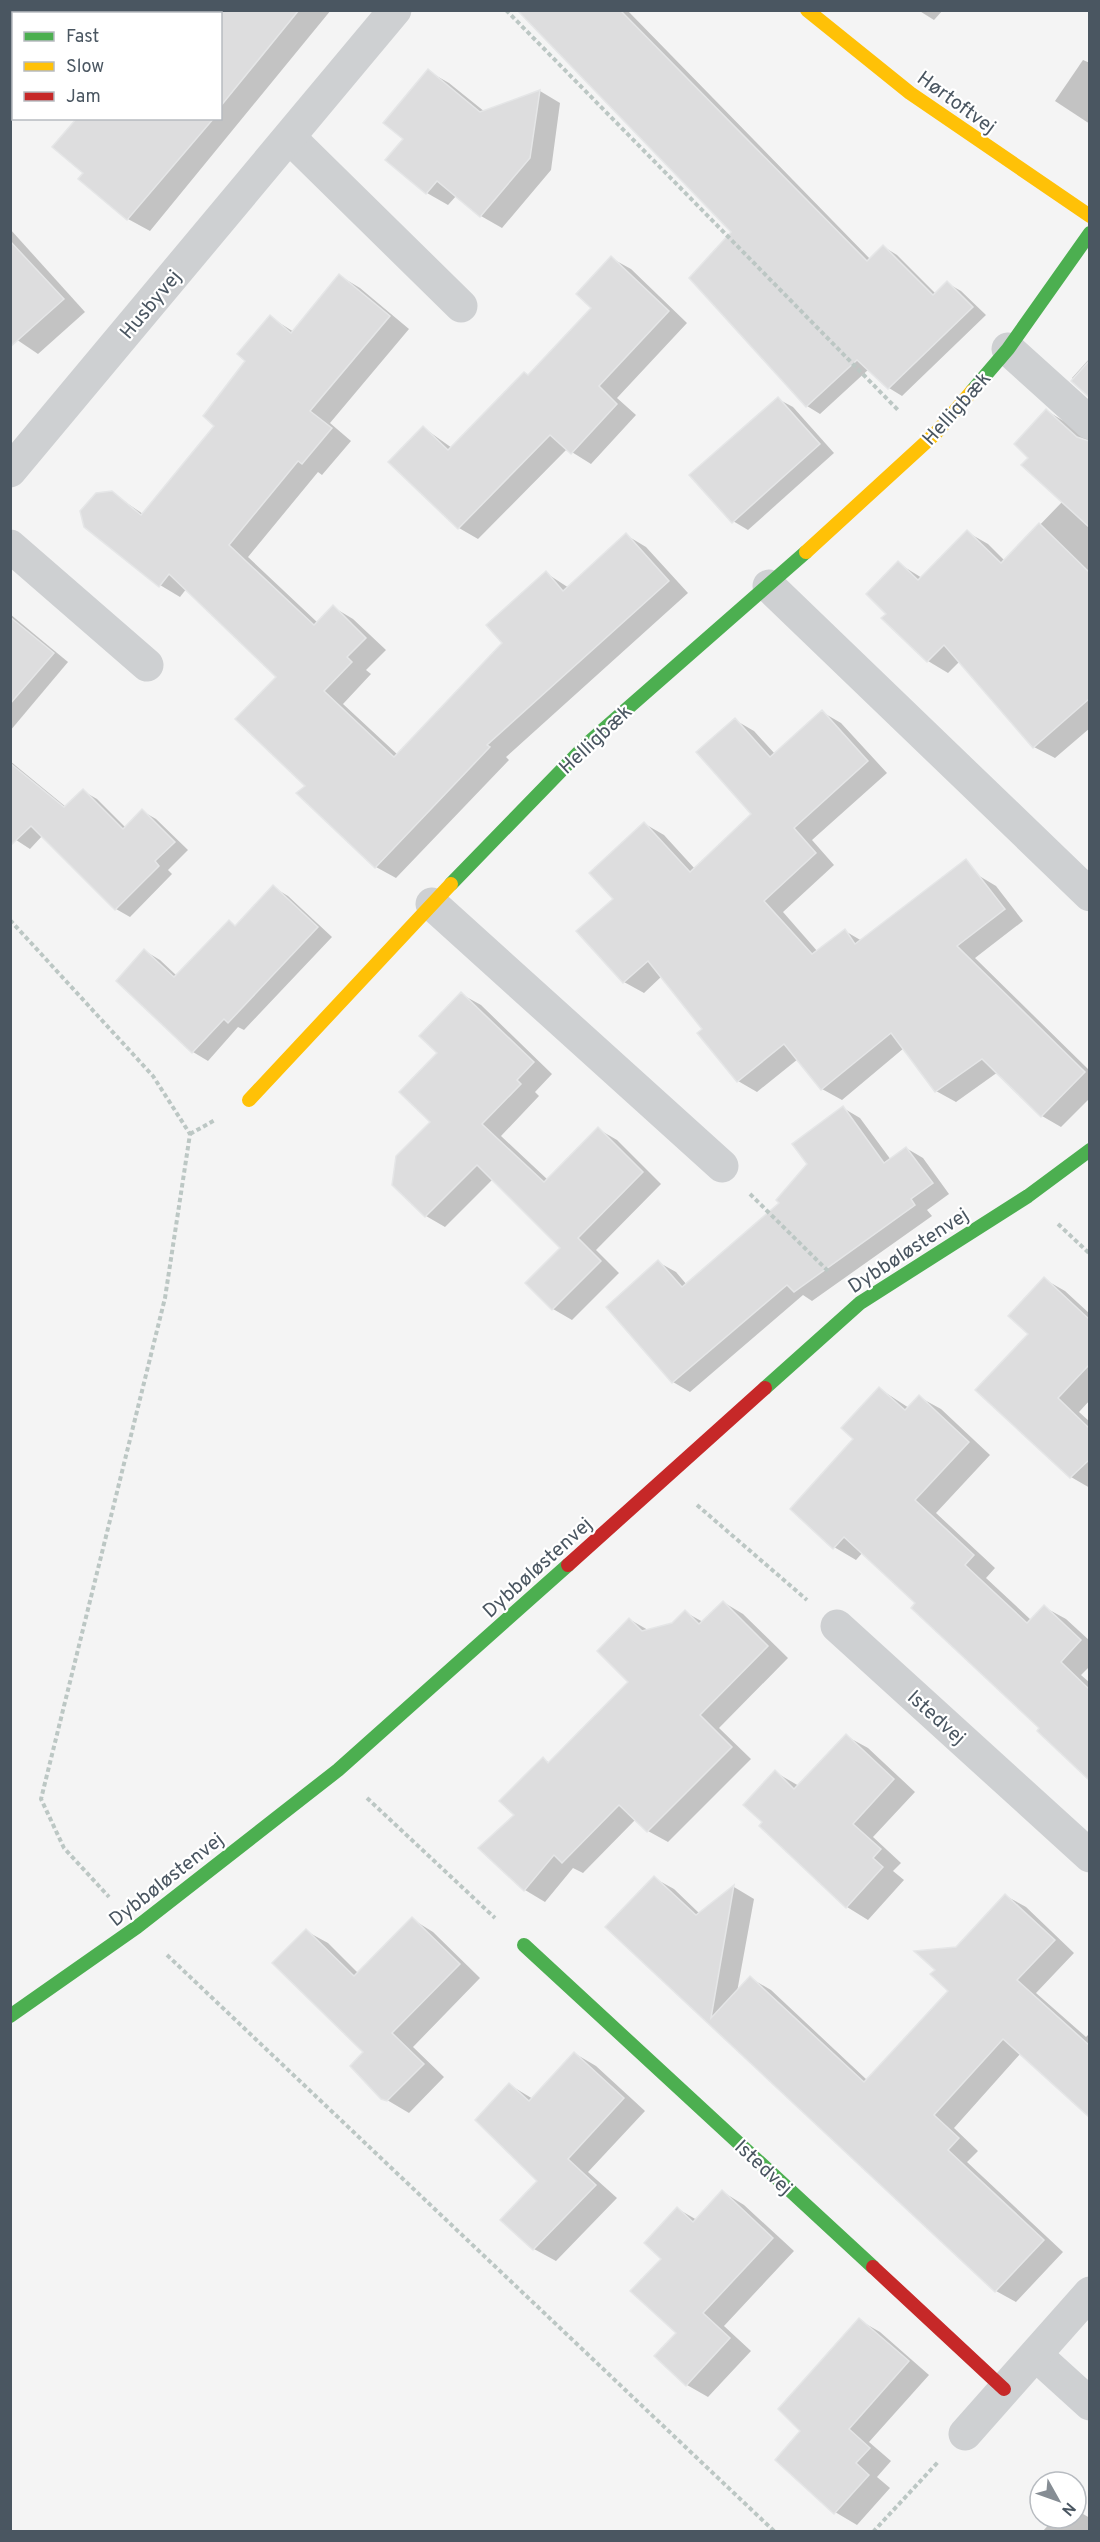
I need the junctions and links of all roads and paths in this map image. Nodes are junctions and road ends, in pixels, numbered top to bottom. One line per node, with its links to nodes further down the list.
1 (395, 10): 4 (street, Husbyvej)
2 (506, 10): 10 (path)
3 (807, 10): 5 (street, Hørtoftvej)
4 (290, 138): 7 (street); 11 (street, Husbyvej)
5 (1089, 216)
6 (1089, 233): 8 (street, Helligbæk)
7 (461, 306)
8 (1008, 349): 9 (street); 10 (street, Helligbæk)
9 (1089, 423)
10 (928, 441): 13 (street, Helligbæk)
11 (10, 471)
12 (10, 546): 14 (street)
13 (770, 586): 15 (street); 16 (street, Helligbæk)
14 (147, 665)
15 (1089, 895)
16 (432, 904): 17 (street, Helligbæk); 19 (street)
17 (249, 1100)
18 (1089, 1150): 20 (street, Dybbøløstenvej)
19 (722, 1166): 20 (path)
20 (860, 1303): 21 (street, Dybbøløstenvej)
21 (667, 1478): 22 (path); 23 (street, Dybbøløstenvej)
22 (837, 1626): 24 (street, Istedvej)
23 (338, 1770): 25 (path); 26 (street, Dybbøløstenvej)
24 (1089, 1856)
25 (524, 1946): 29 (street, Istedvej)
26 (10, 2016)
27 (1089, 2293): 28 (street)
28 (1036, 2355): 29 (street); 30 (street)
29 (1004, 2389): 31 (street)
30 (1089, 2404)
31 (965, 2434): 32 (path)
32 (873, 2532)

